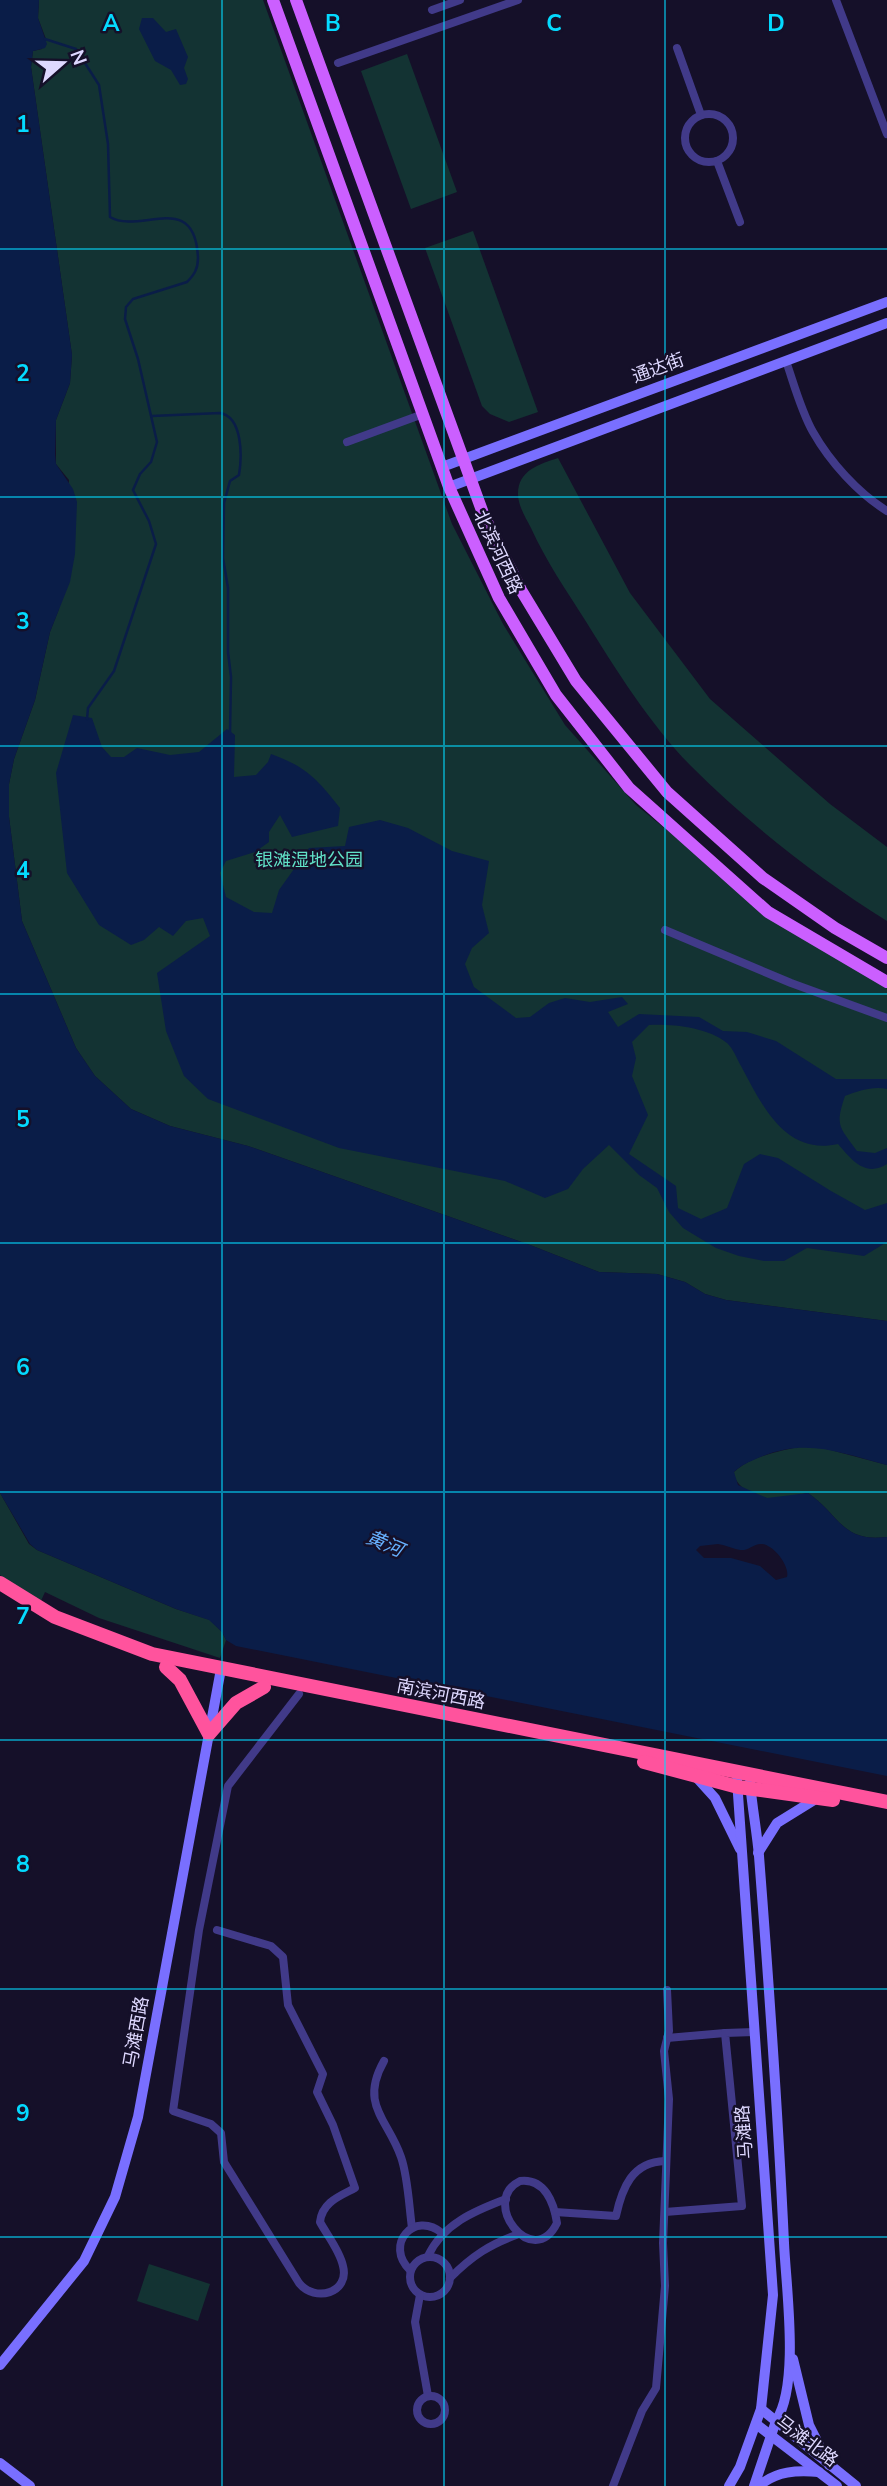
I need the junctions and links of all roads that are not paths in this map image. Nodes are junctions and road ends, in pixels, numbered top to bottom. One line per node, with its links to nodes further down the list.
1 (273, 0): 16 (main road, 北滨河西路)
2 (296, 0): 18 (main road, 北滨河西路)
3 (460, 0): 6 (street)
4 (518, 0): 8 (street)
5 (836, 0): 10 (street)
6 (432, 10)
7 (677, 48): 9 (street)
8 (338, 64)
9 (701, 114): 11 (street); 11 (street)
10 (887, 134)
11 (717, 161): 12 (street)
12 (740, 222)
13 (887, 302): 18 (main road, 通达街)
14 (887, 323): 15 (main road)
15 (786, 361): 20 (main road); 22 (street)
16 (423, 414): 17 (street); 19 (main road, 北滨河西路)
17 (347, 442)
18 (464, 459): 19 (main road, 通达街); 20 (main road, 北滨河西路)
19 (442, 467): 21 (main road, 北滨河西路)
20 (471, 478): 21 (main road); 24 (main road, 北滨河西路)
21 (449, 487): 25 (main road, 北滨河西路)
22 (887, 511)
23 (665, 930): 26 (street)
24 (887, 958)
25 (887, 982)
26 (887, 1018)
27 (0, 1583): 30 (highway, 南滨河西路)
28 (0, 1594): 29 (highway, 南滨河西路)
29 (166, 1667): 30 (highway, 南滨河西路); 33 (highway)
30 (220, 1674): 31 (highway, 南滨河西路); 33 (main road, 马滩西路); 34 (highway, 南滨河西路)
31 (264, 1687): 32 (highway, 南滨河西路); 33 (highway)
32 (299, 1694): 35 (highway, 南滨河西路); 42 (street)
33 (209, 1734): 60 (main road, 马滩西路)
34 (742, 1771): 36 (main road, 马滩路); 38 (highway, 南滨河西路)
35 (693, 1775): 36 (highway, 南滨河西路); 41 (main road)
36 (744, 1787): 37 (highway, 南滨河西路); 40 (main road, 马滩路); 41 (main road, 马滩路)
37 (818, 1797): 39 (highway, 南滨河西路); 40 (main road)
38 (887, 1802)
39 (887, 1811)
40 (758, 1853): 59 (main road, 马滩路)
41 (743, 1855): 44 (main road, 马滩路)
42 (217, 1930)
43 (667, 1990): 46 (street)
44 (754, 2032): 45 (street); 62 (main road, 马滩路)
45 (725, 2033): 46 (street); 51 (street)
46 (667, 2038): 48 (street)
47 (384, 2061): 52 (street)
48 (665, 2161): 50 (street); 51 (street)
49 (506, 2199): 50 (street); 53 (street); 54 (street)
50 (555, 2212): 54 (street)
51 (665, 2212): 69 (street)
52 (412, 2228): 53 (street); 56 (street)
53 (442, 2233): 55 (street)
54 (519, 2234): 57 (street)
55 (428, 2256): 56 (street); 57 (street)
56 (410, 2270): 58 (street)
57 (450, 2278): 58 (street)
58 (420, 2295): 61 (street)
59 (789, 2336): 63 (main road, 马滩路); 67 (main road)
60 (0, 2365)
61 (428, 2396)
62 (761, 2409): 63 (main road); 64 (main road, 马滩路)
63 (776, 2421): 65 (main road, 马滩路); 67 (main road)
64 (756, 2424): 65 (main road, 马滩北路); 70 (main road, 马滩路)
65 (771, 2437): 67 (main road, 马滩北路); 71 (main road, 马滩路)
66 (0, 2463): 68 (main road)
67 (824, 2469): 71 (main road); 72 (main road, 马滩北路); 73 (main road, 马滩北路)
68 (30, 2486)
69 (613, 2486)
70 (729, 2486)
71 (757, 2486)
72 (837, 2486)
73 (856, 2486)

